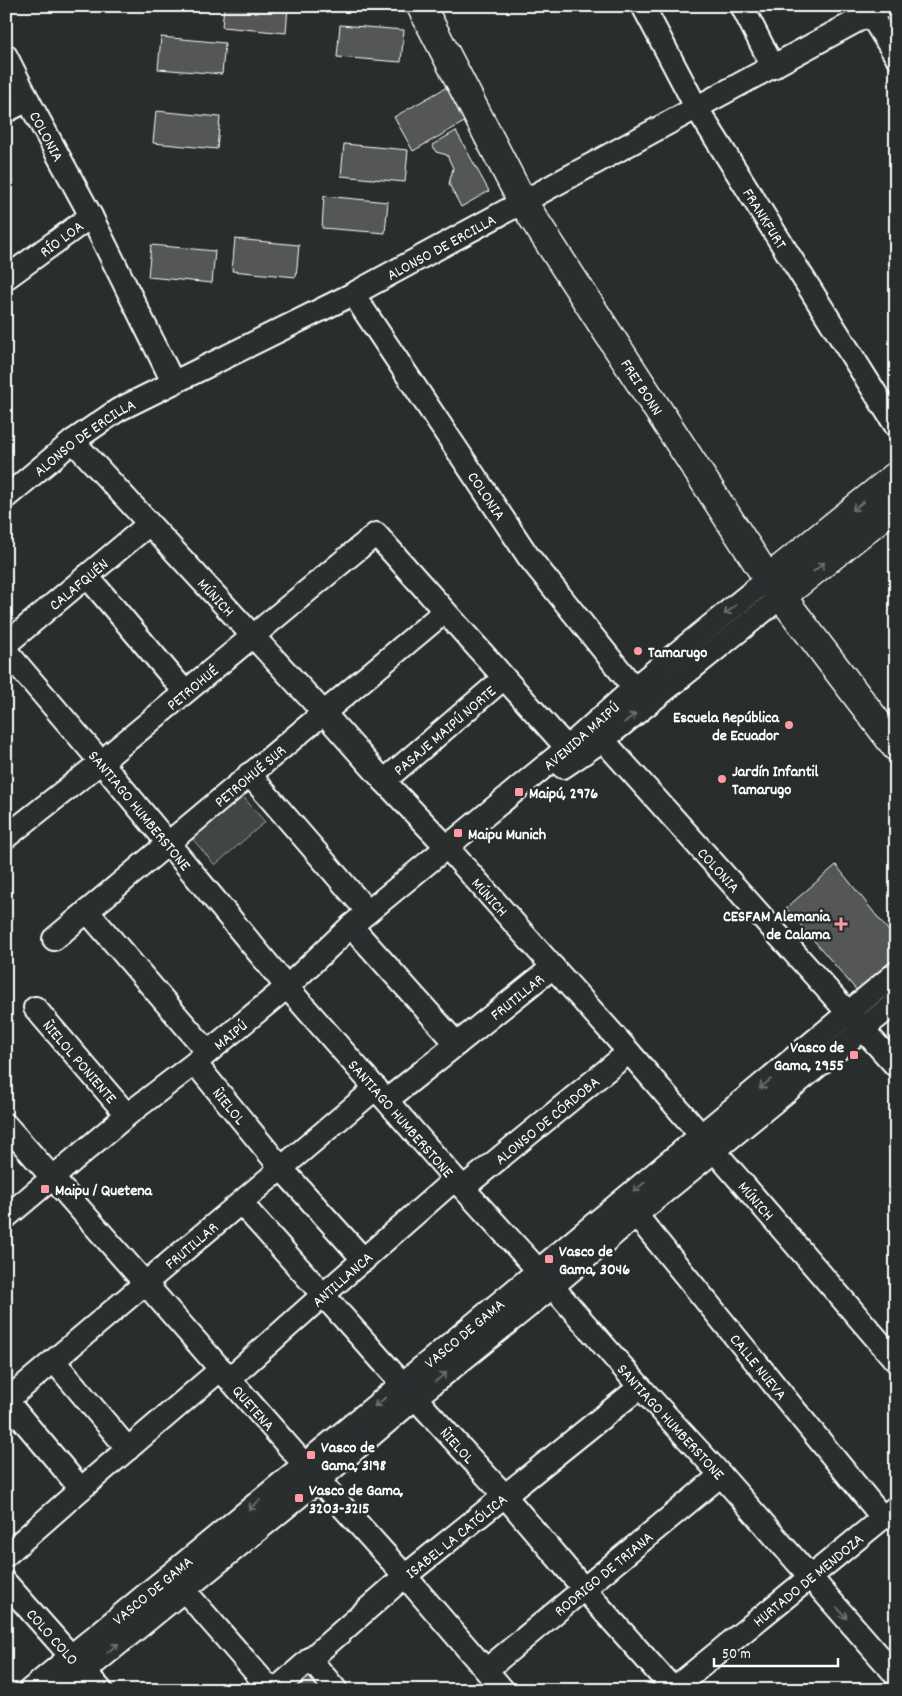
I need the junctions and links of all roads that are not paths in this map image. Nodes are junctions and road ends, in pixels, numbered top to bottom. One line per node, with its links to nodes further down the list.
1 (420, 6): 11 (main road, FREI BONN)
2 (643, 6): 9 (street, FRANKFURT)
3 (742, 6): 7 (street)
4 (872, 9): 6 (street); 7 (street, ALONSO DE ERCILLA)
5 (6, 56): 8 (street, COLONIA)
6 (896, 56)
7 (773, 67): 9 (street, ALONSO DE ERCILLA)
8 (28, 100): 10 (street); 12 (street, COLONIA)
9 (696, 107): 11 (street, ALONSO DE ERCILLA); 16 (street, FRANKFURT)
10 (6, 111)
11 (522, 201): 14 (street, ALONSO DE ERCILLA); 23 (main road, FREI BONN)
12 (90, 216): 13 (street, RÍO LOA); 15 (street, COLONIA)
13 (6, 278)
14 (353, 294): 15 (street, ALONSO DE ERCILLA); 29 (street, COLONIA)
15 (173, 382): 17 (street, ALONSO DE ERCILLA)
16 (896, 426)
17 (73, 441): 19 (street, ALONSO DE ERCILLA); 21 (street, MÚNICH)
18 (896, 476): 23 (main road, AVENIDA MAIPÚ, one-way to 23)
19 (6, 497)
20 (896, 505): 23 (main road, AVENIDA MAIPÚ, one-way to 20)
21 (149, 524): 22 (street, CALAFQUÉN); 25 (street, MÚNICH)
22 (88, 576): 26 (street, CALAFQUÉN); 30 (street)
23 (774, 588): 29 (street, AVENIDA MAIPÚ, one-way to 29); 32 (street, AVENIDA MAIPÚ, one-way to 23); 33 (main road, FREI BONN)
24 (444, 612): 25 (street, PETROHUÉ); 28 (street); 31 (street, PETROHUÉ SUR)
25 (253, 636): 30 (street, PETROHUÉ); 31 (street, MÚNICH)
26 (6, 644)
27 (6, 651): 35 (street, SANTIAGO HUMBERSTONE)
28 (504, 678): 34 (street); 37 (street, PASAJE MAIPÚ NORTE)
29 (634, 688): 34 (street, AVENIDA MAIPÚ)
30 (185, 692): 35 (street, PETROHUÉ)
31 (323, 712): 36 (street, PETROHUÉ SUR); 37 (street, MÚNICH)
32 (603, 740): 40 (street, AVENIDA MAIPÚ); 50 (street, COLONIA)
33 (896, 747)
34 (566, 748): 40 (street, AVENIDA MAIPÚ)
35 (102, 762): 38 (street, PETROHUÉ); 39 (street, SANTIAGO HUMBERSTONE)
36 (249, 774): 39 (street, PETROHUÉ SUR); 42 (street)
37 (384, 781): 40 (street, MÚNICH)
38 (9, 828)
39 (167, 843): 41 (street, PETROHUÉ SUR); 47 (street, SANTIAGO HUMBERSTONE)
40 (446, 846): 42 (street, MAIPÚ); 45 (street, MÚNICH)
41 (87, 911): 44 (street, PETROHUÉ SUR); 53 (street, ÑIELOL)
42 (368, 912): 43 (street, MAIPÚ)
43 (351, 926): 47 (street, MAIPÚ); 51 (street)
44 (54, 939)
45 (552, 967): 51 (street, FRUTILLAR); 52 (street, MÚNICH)
46 (896, 973): 50 (street, VASCO DE GAMA)
47 (287, 986): 53 (street, MAIPÚ); 55 (street, SANTIAGO HUMBERSTONE)
48 (896, 1002): 50 (street, VASCO DE GAMA)
49 (35, 1008): 56 (street, ÑIELOL PONIENTE)
50 (856, 1022): 54 (street, COLONIA); 58 (street, VASCO DE GAMA)
51 (457, 1044): 55 (street, FRUTILLAR)
52 (630, 1052): 58 (street, MÚNICH); 61 (street, ALONSO DE CÓRDOBA)
53 (202, 1058): 56 (street, MAIPÚ); 59 (street, ÑIELOL)
54 (896, 1066)
55 (381, 1094): 59 (street, FRUTILLAR); 61 (street, SANTIAGO HUMBERSTONE)
56 (126, 1115): 60 (street, MAIPÚ)
57 (6, 1125): 60 (street, QUETENA)
58 (709, 1143): 63 (street, VASCO DE GAMA); 66 (street, VASCO DE GAMA, one-way to 66); 70 (street, MÚNICH)
59 (282, 1169): 62 (street, FRUTILLAR); 65 (street, ÑIELOL)
60 (53, 1178): 64 (street, MAIPÚ); 67 (street, QUETENA)
61 (459, 1184): 65 (street, ANTILLANCA); 66 (street, SANTIAGO HUMBERSTONE)
62 (242, 1203): 67 (street, FRUTILLAR); 69 (street, ÑIELOL)
63 (636, 1215): 68 (street, VASCO DE GAMA); 81 (street, CALLE NUEVA)
64 (6, 1217)
65 (364, 1260): 69 (street, ANTILLANCA)
66 (538, 1270): 68 (street, SANTIAGO HUMBERSTONE); 74 (street, VASCO DE GAMA)
67 (146, 1284): 71 (street, FRUTILLAR); 72 (street, QUETENA)
68 (552, 1288): 73 (street, SANTIAGO HUMBERSTONE); 74 (street, VASCO DE GAMA, one-way to 68)
69 (323, 1295): 72 (street, ANTILLANCA); 74 (street, ÑIELOL)
70 (896, 1360)
71 (54, 1361): 75 (street, FRUTILLAR); 76 (street)
72 (225, 1374): 76 (street, ANTILLANCA); 77 (street, QUETENA)
73 (640, 1387): 78 (street, SANTIAGO HUMBERSTONE); 80 (street, ISABEL LA CATÓLICA)
74 (409, 1391): 77 (street, VASCO DE GAMA); 80 (street, ÑIELOL)
75 (6, 1401): 79 (street)
76 (128, 1449): 79 (street, ANTILLANCA)
77 (311, 1472): 83 (street, QUETENA); 87 (street, VASCO DE GAMA); 89 (street, VASCO DE GAMA, one-way to 89)
78 (722, 1475): 84 (street, SANTIAGO HUMBERSTONE); 86 (street, RODRIGO DE TRIANA)
79 (81, 1488): 82 (street, ANTILLANCA)
80 (505, 1496): 83 (street, ISABEL LA CATÓLICA); 86 (street, ÑIELOL)
81 (889, 1512): 84 (street, HURTADO DE MENDOZA)
82 (6, 1555)
83 (406, 1576): 88 (street, ISABEL LA CATÓLICA); 90 (street, QUETENA)
84 (809, 1576): 91 (street, SANTIAGO HUMBERSTONE, one-way to 91); 99 (street, HURTADO DE MENDOZA)
85 (6, 1584): 89 (street, COLO COLO)
86 (584, 1589): 90 (street, RODRIGO DE TRIANA); 99 (street, ÑIELOL)
87 (184, 1590): 89 (street, VASCO DE GAMA, one-way to 87); 95 (street)
88 (310, 1660): 96 (street, ISABEL LA CATÓLICA); 97 (street)
89 (78, 1663): 92 (street, VASCO DE GAMA); 93 (street, VASCO DE GAMA); 94 (street, COLO COLO)
90 (486, 1670): 98 (street, QUETENA)
91 (896, 1675)
92 (30, 1690)
93 (62, 1690)
94 (101, 1690)
95 (271, 1690)
96 (275, 1690)
97 (336, 1690)
98 (503, 1690)
99 (673, 1690)

